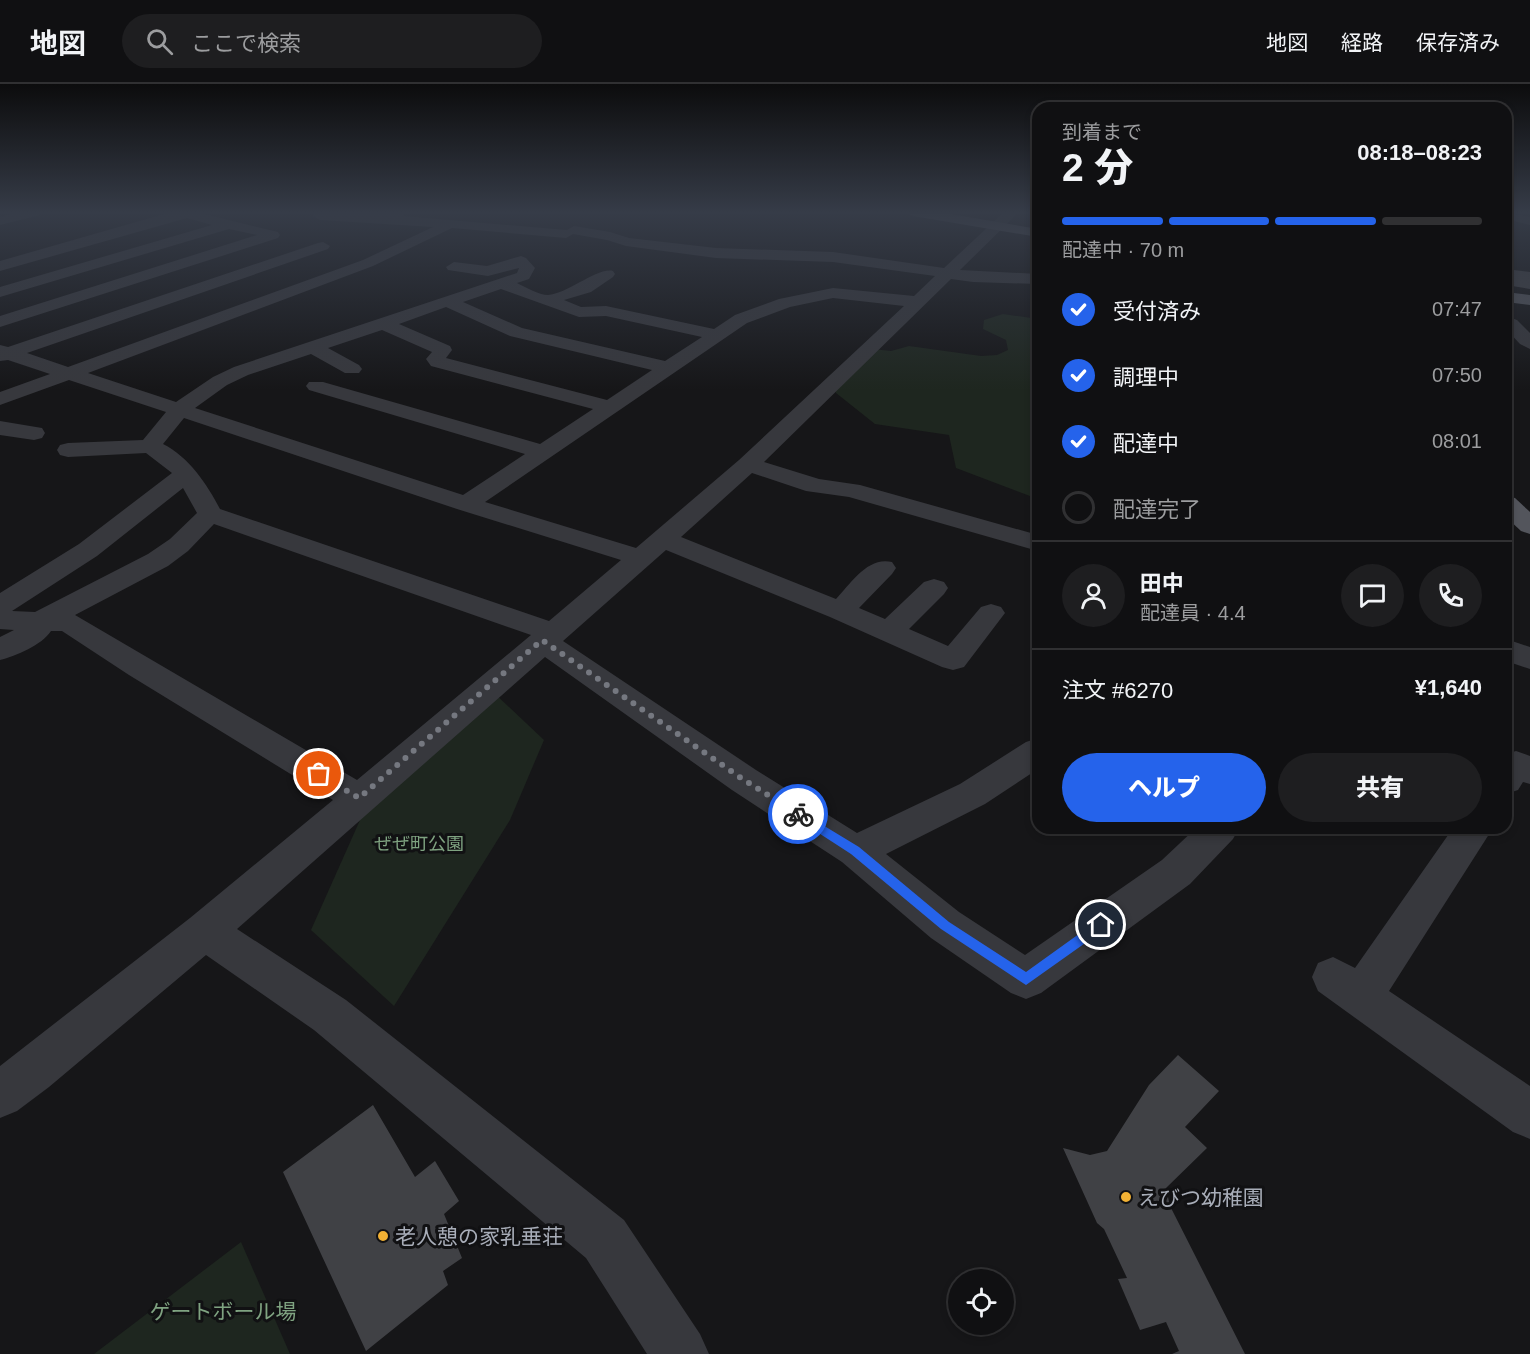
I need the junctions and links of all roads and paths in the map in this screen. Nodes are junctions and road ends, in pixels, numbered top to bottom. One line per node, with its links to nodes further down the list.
1 (71, 271): 12 (street)
2 (169, 271): 18 (street)
3 (248, 271): 24 (street)
4 (345, 271): 27 (street)
5 (488, 271): 13 (street)
6 (525, 271): 11 (street)
7 (936, 271): 8 (street)
8 (948, 273): 10 (street); 17 (street)
9 (607, 274): 15 (street)
10 (1032, 279)
11 (503, 284): 13 (street); 15 (street)
12 (0, 292)
13 (446, 293): 20 (street); 25 (street)
14 (1512, 298): 16 (main road)
15 (548, 300): 21 (street)
16 (1530, 300)
17 (918, 302): 21 (street); 37 (street)
18 (0, 322)
19 (1512, 323): 23 (street)
20 (384, 324): 22 (street); 30 (street)
21 (718, 335): 25 (street)
22 (314, 338): 26 (street); 31 (street)
23 (1525, 349)
24 (3, 354): 27 (street)
25 (668, 368): 30 (street)
26 (352, 369)
27 (68, 374): 29 (street); 31 (street)
28 (316, 386): 36 (street)
29 (0, 399)
30 (611, 407): 36 (street)
31 (179, 410): 34 (street); 39 (street)
32 (0, 428): 33 (street)
33 (34, 433)
34 (150, 446): 35 (street); 38 (street)
35 (68, 450)
36 (543, 452): 39 (street)
37 (747, 465): 43 (street); 44 (street)
38 (185, 475): 41 (street); 47 (street)
39 (466, 504): 44 (street)
40 (1512, 509): 42 (main road)
41 (210, 514): 51 (street); 53 (street)
42 (1530, 526)
43 (1032, 541)
44 (652, 549): 48 (street); 53 (street)
45 (882, 568): 48 (street)
46 (934, 588): 52 (street)
47 (0, 606)
48 (840, 611): 52 (street)
49 (992, 613): 52 (street)
50 (0, 620): 51 (street)
51 (42, 620): 54 (street); 60 (street)
52 (888, 632)
53 (547, 636): 60 (street); 63 (street)
54 (0, 650)
55 (1512, 652): 56 (street)
56 (1530, 659)
57 (1032, 756): 63 (street)
58 (1512, 770): 59 (street)
59 (1530, 771)
60 (359, 798): 64 (street)
61 (1214, 834): 63 (street)
62 (1469, 834): 66 (street)
63 (855, 850)
64 (205, 931): 65 (street); 67 (street)
65 (0, 1094)
66 (1530, 1115)
67 (680, 1354)

